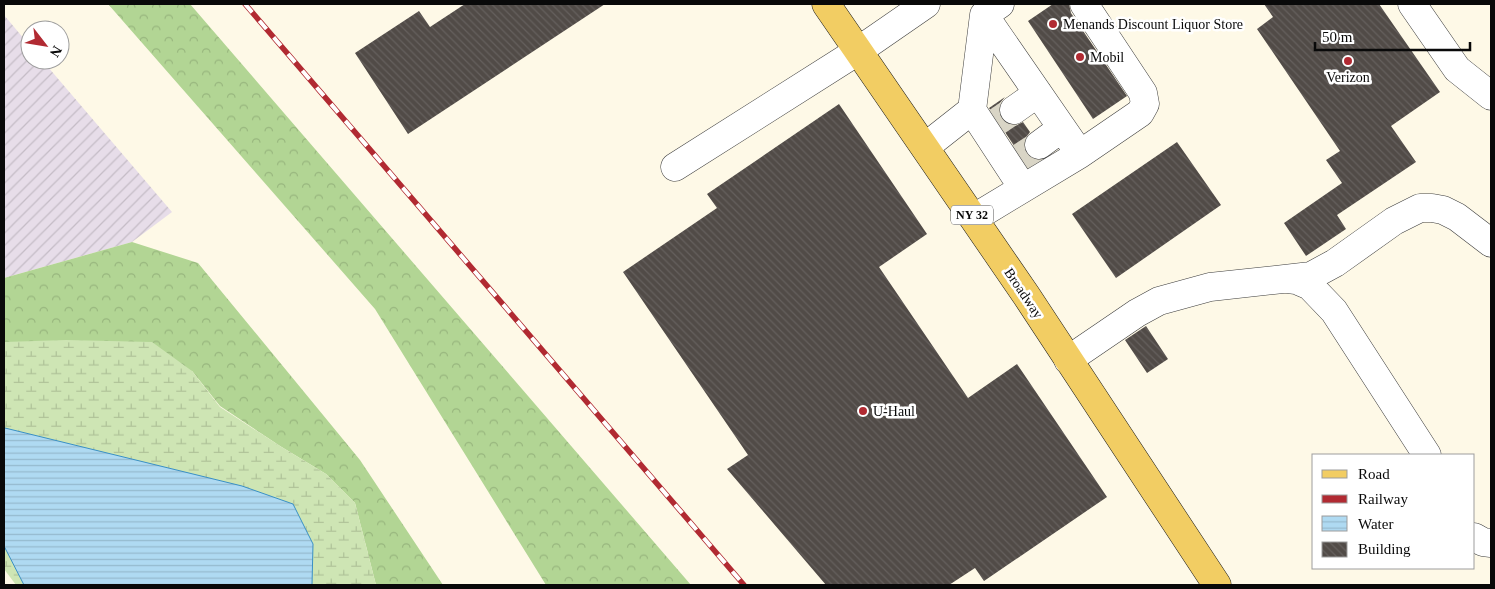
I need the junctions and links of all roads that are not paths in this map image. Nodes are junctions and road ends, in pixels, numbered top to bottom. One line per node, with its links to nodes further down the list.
1 (826, 4): 6 (main road, Broadway / NY 32)
2 (926, 4): 6 (street)
3 (1084, 4): 12 (street)
4 (1412, 4): 8 (street)
5 (992, 9): 7 (street); 9 (street)
6 (858, 50): 11 (main road, Broadway / NY 32); 14 (street)
7 (1038, 93): 9 (street); 10 (street)
8 (1491, 96)
9 (992, 118): 11 (street); 13 (street)
10 (1062, 128): 12 (street); 13 (street)
11 (925, 146): 16 (main road, Broadway / NY 32)
12 (1080, 154): 15 (street)
13 (1022, 156): 15 (street)
14 (675, 167)
15 (1023, 188): 16 (street)
16 (974, 218): 19 (main road, Broadway / NY 32)
17 (1491, 244): 18 (street)
18 (1288, 279): 19 (street); 20 (street)
19 (1068, 360): 23 (main road, Broadway / NY 32)
20 (1426, 454)
21 (1475, 538): 22 (street)
22 (1491, 543)
23 (1217, 585)

